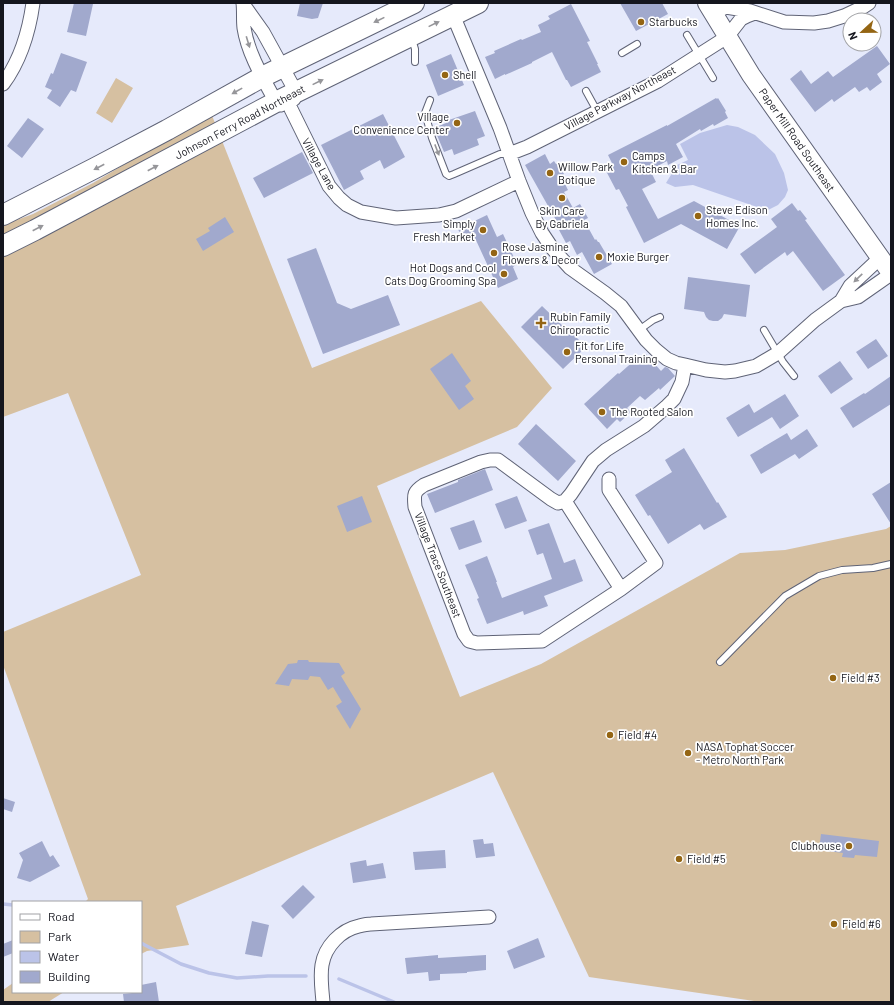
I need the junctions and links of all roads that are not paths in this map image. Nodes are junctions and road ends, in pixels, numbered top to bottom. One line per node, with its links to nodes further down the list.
1 (33, 3): 19 (street)
2 (414, 3): 16 (main road, one-way to 16)
3 (478, 3): 8 (main road, Johnson Ferry Road Northeast)
4 (868, 3): 7 (street)
5 (243, 4): 16 (street); 17 (street, one-way to 17)
6 (710, 8): 7 (street); 11 (street, Paper Mill Road Southeast)
7 (748, 9): 11 (street, Village Parkway Northeast)
8 (453, 15): 10 (main road, Johnson Ferry Road Northeast, one-way to 8); 24 (street)
9 (687, 35): 14 (lane)
10 (410, 36): 15 (lane); 22 (main road, Johnson Ferry Road Northeast, one-way to 10)
11 (727, 36): 14 (street, Village Parkway Northeast); 28 (street, Paper Mill Road Southeast)
12 (637, 44): 13 (lane)
13 (622, 53)
14 (698, 55): 18 (lane); 23 (street, Village Parkway Northeast)
15 (415, 62)
16 (282, 67): 17 (main road); 22 (street)
17 (262, 77): 22 (street); 26 (main road, one-way to 26)
18 (713, 78)
19 (3, 84)
20 (586, 91): 23 (lane)
21 (430, 100): 24 (lane, one-way to 24)
22 (287, 101): 25 (street, Village Lane); 27 (main road, Johnson Ferry Road Northeast, one-way to 22)
23 (596, 111): 24 (street, Village Parkway Northeast)
24 (509, 154): 25 (street)
25 (519, 182): 32 (street)
26 (3, 215)
27 (3, 246)
28 (880, 258): 29 (street, Paper Mill Road Southeast); 30 (street, one-way to 30)
29 (891, 273): 30 (street)
30 (841, 301): 34 (street)
31 (660, 317): 32 (lane)
32 (639, 330): 35 (street)
33 (764, 330): 34 (lane)
34 (778, 353): 35 (street); 36 (lane)
35 (686, 365): 38 (street)
36 (794, 376)
37 (609, 479): 40 (street, Village Trace Southeast)
38 (565, 501): 40 (street); 40 (street, Village Trace Southeast)
39 (891, 564): 41 (lane)
40 (620, 589)
41 (720, 662)
42 (489, 917): 43 (street)
43 (323, 1002)

